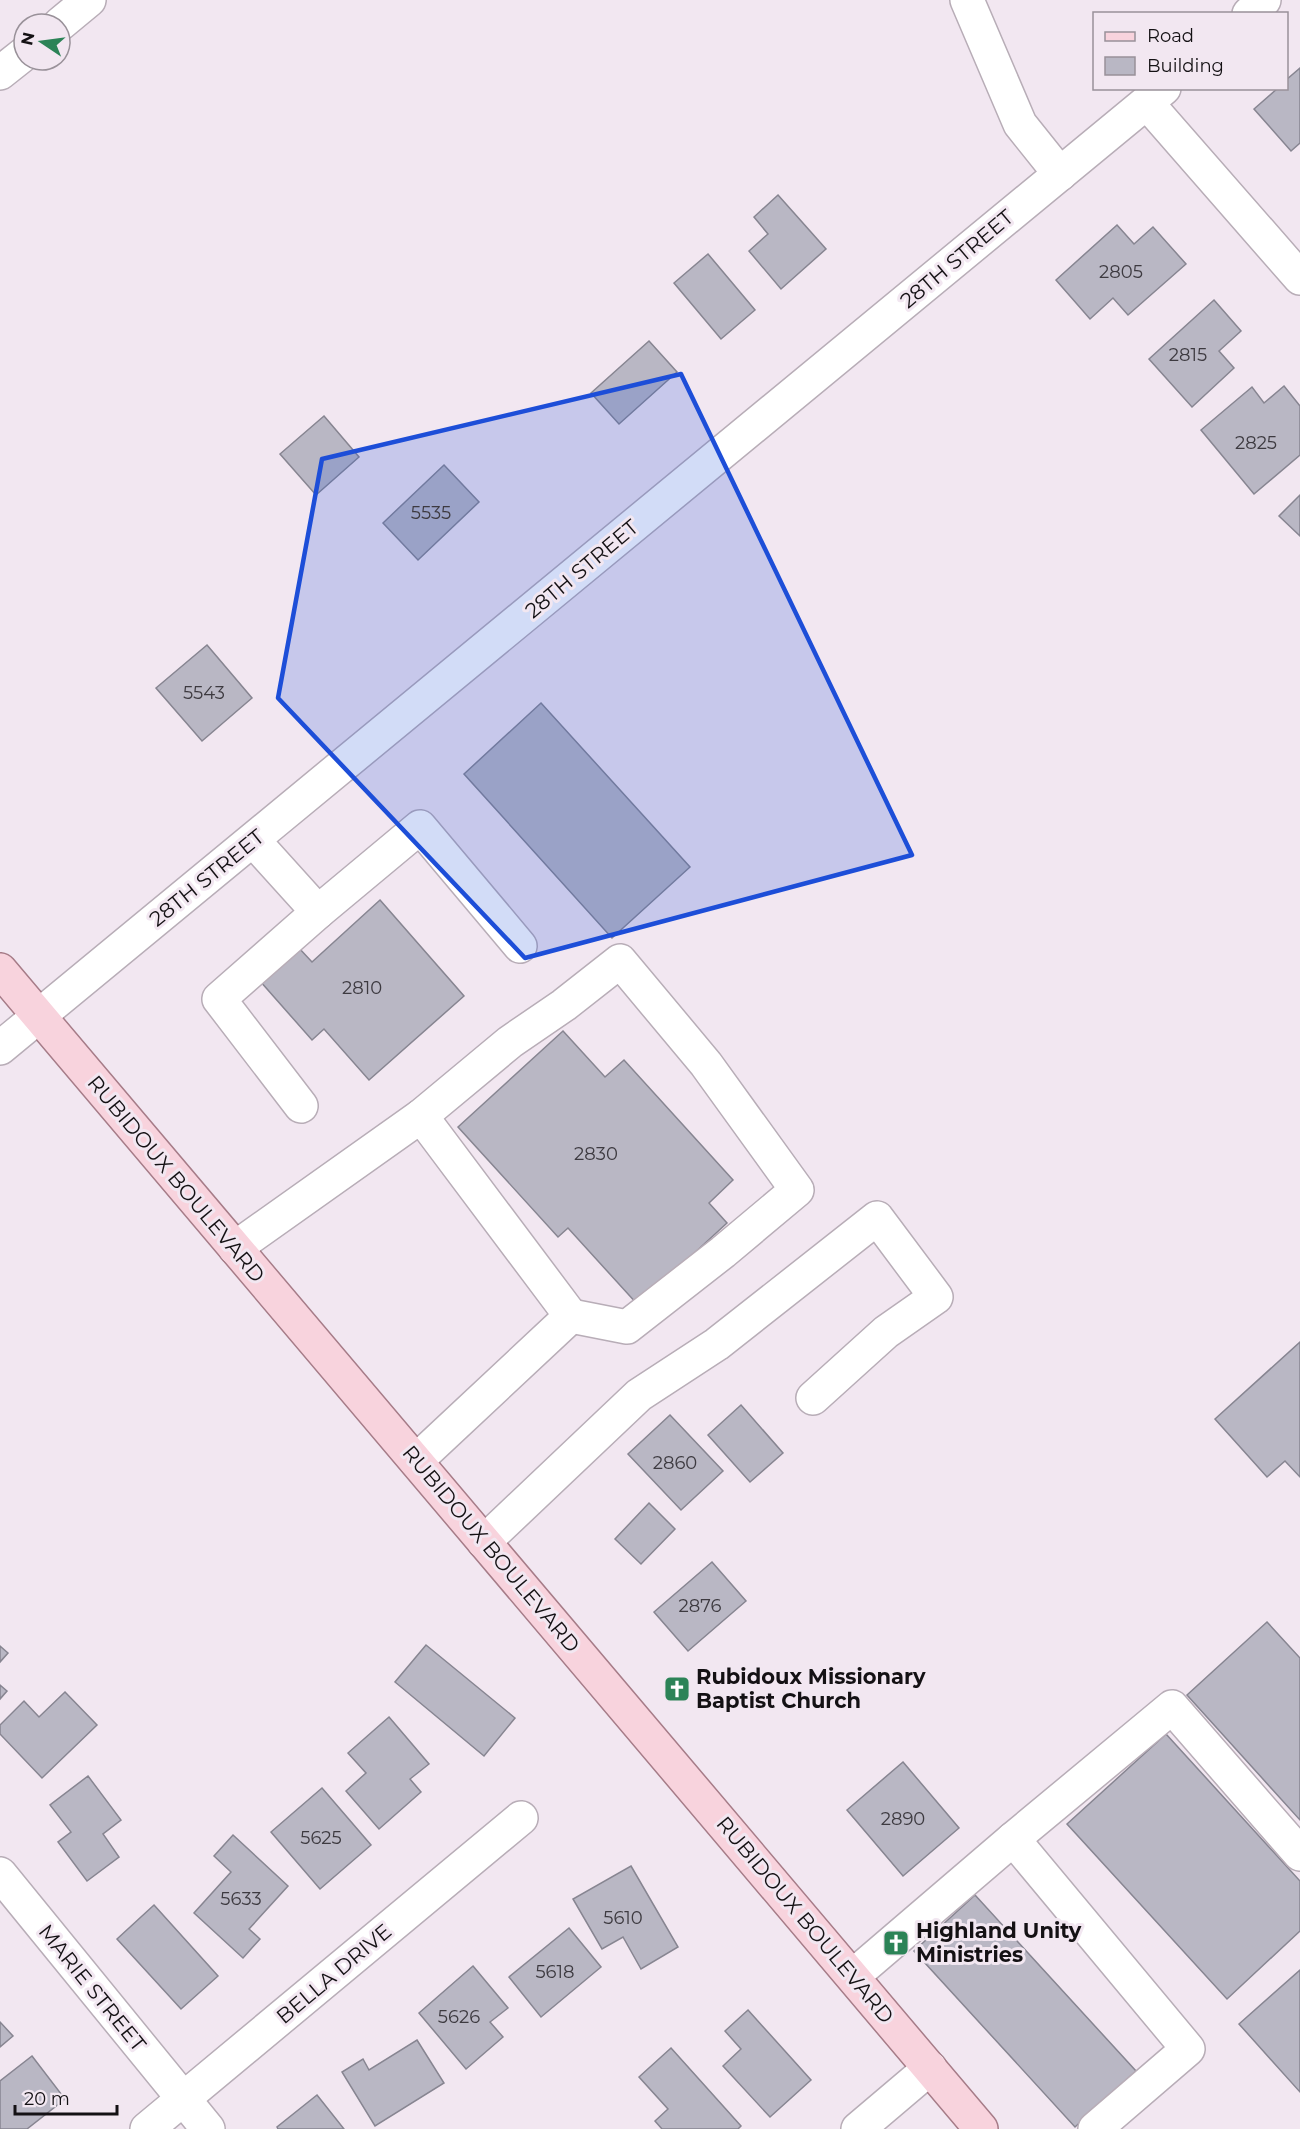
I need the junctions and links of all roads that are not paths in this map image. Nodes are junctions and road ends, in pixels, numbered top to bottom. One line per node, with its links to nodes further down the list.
1 (90, 0): 5 (street)
2 (967, 0): 9 (street)
3 (1264, 0): 4 (street)
4 (1251, 12)
5 (72, 14)
6 (12, 64): 7 (street)
7 (0, 73)
8 (1155, 96): 9 (street, 28TH STREET); 10 (street)
9 (1060, 174): 11 (street, 28TH STREET)
10 (1300, 279)
11 (253, 840): 12 (street); 15 (street, 28TH STREET)
12 (318, 912): 13 (street); 17 (street)
13 (520, 946)
14 (0, 970): 15 (main road, RUBIDOUX BOULEVARD)
15 (38, 1016): 16 (street, 28TH STREET); 19 (main road, RUBIDOUX BOULEVARD)
16 (0, 1048)
17 (301, 1106)
18 (422, 1116): 19 (street); 20 (street); 20 (street)
19 (235, 1248): 22 (main road, RUBIDOUX BOULEVARD)
20 (571, 1316): 22 (street)
21 (813, 1398): 23 (street)
22 (416, 1461): 23 (main road, RUBIDOUX BOULEVARD)
23 (484, 1542): 28 (main road, RUBIDOUX BOULEVARD)
24 (521, 1818): 30 (street, BELLA DRIVE)
25 (1013, 1839): 26 (street); 28 (street); 35 (street)
26 (1300, 1854)
27 (0, 1874): 30 (street, MARIE STREET)
28 (853, 1976): 29 (main road, RUBIDOUX BOULEVARD)
29 (930, 2068): 33 (street); 34 (main road, RUBIDOUX BOULEVARD)
30 (183, 2100): 31 (street, BELLA DRIVE); 32 (street, MARIE STREET)
31 (147, 2129)
32 (208, 2129)
33 (858, 2129)
34 (981, 2129)
35 (1095, 2129)

